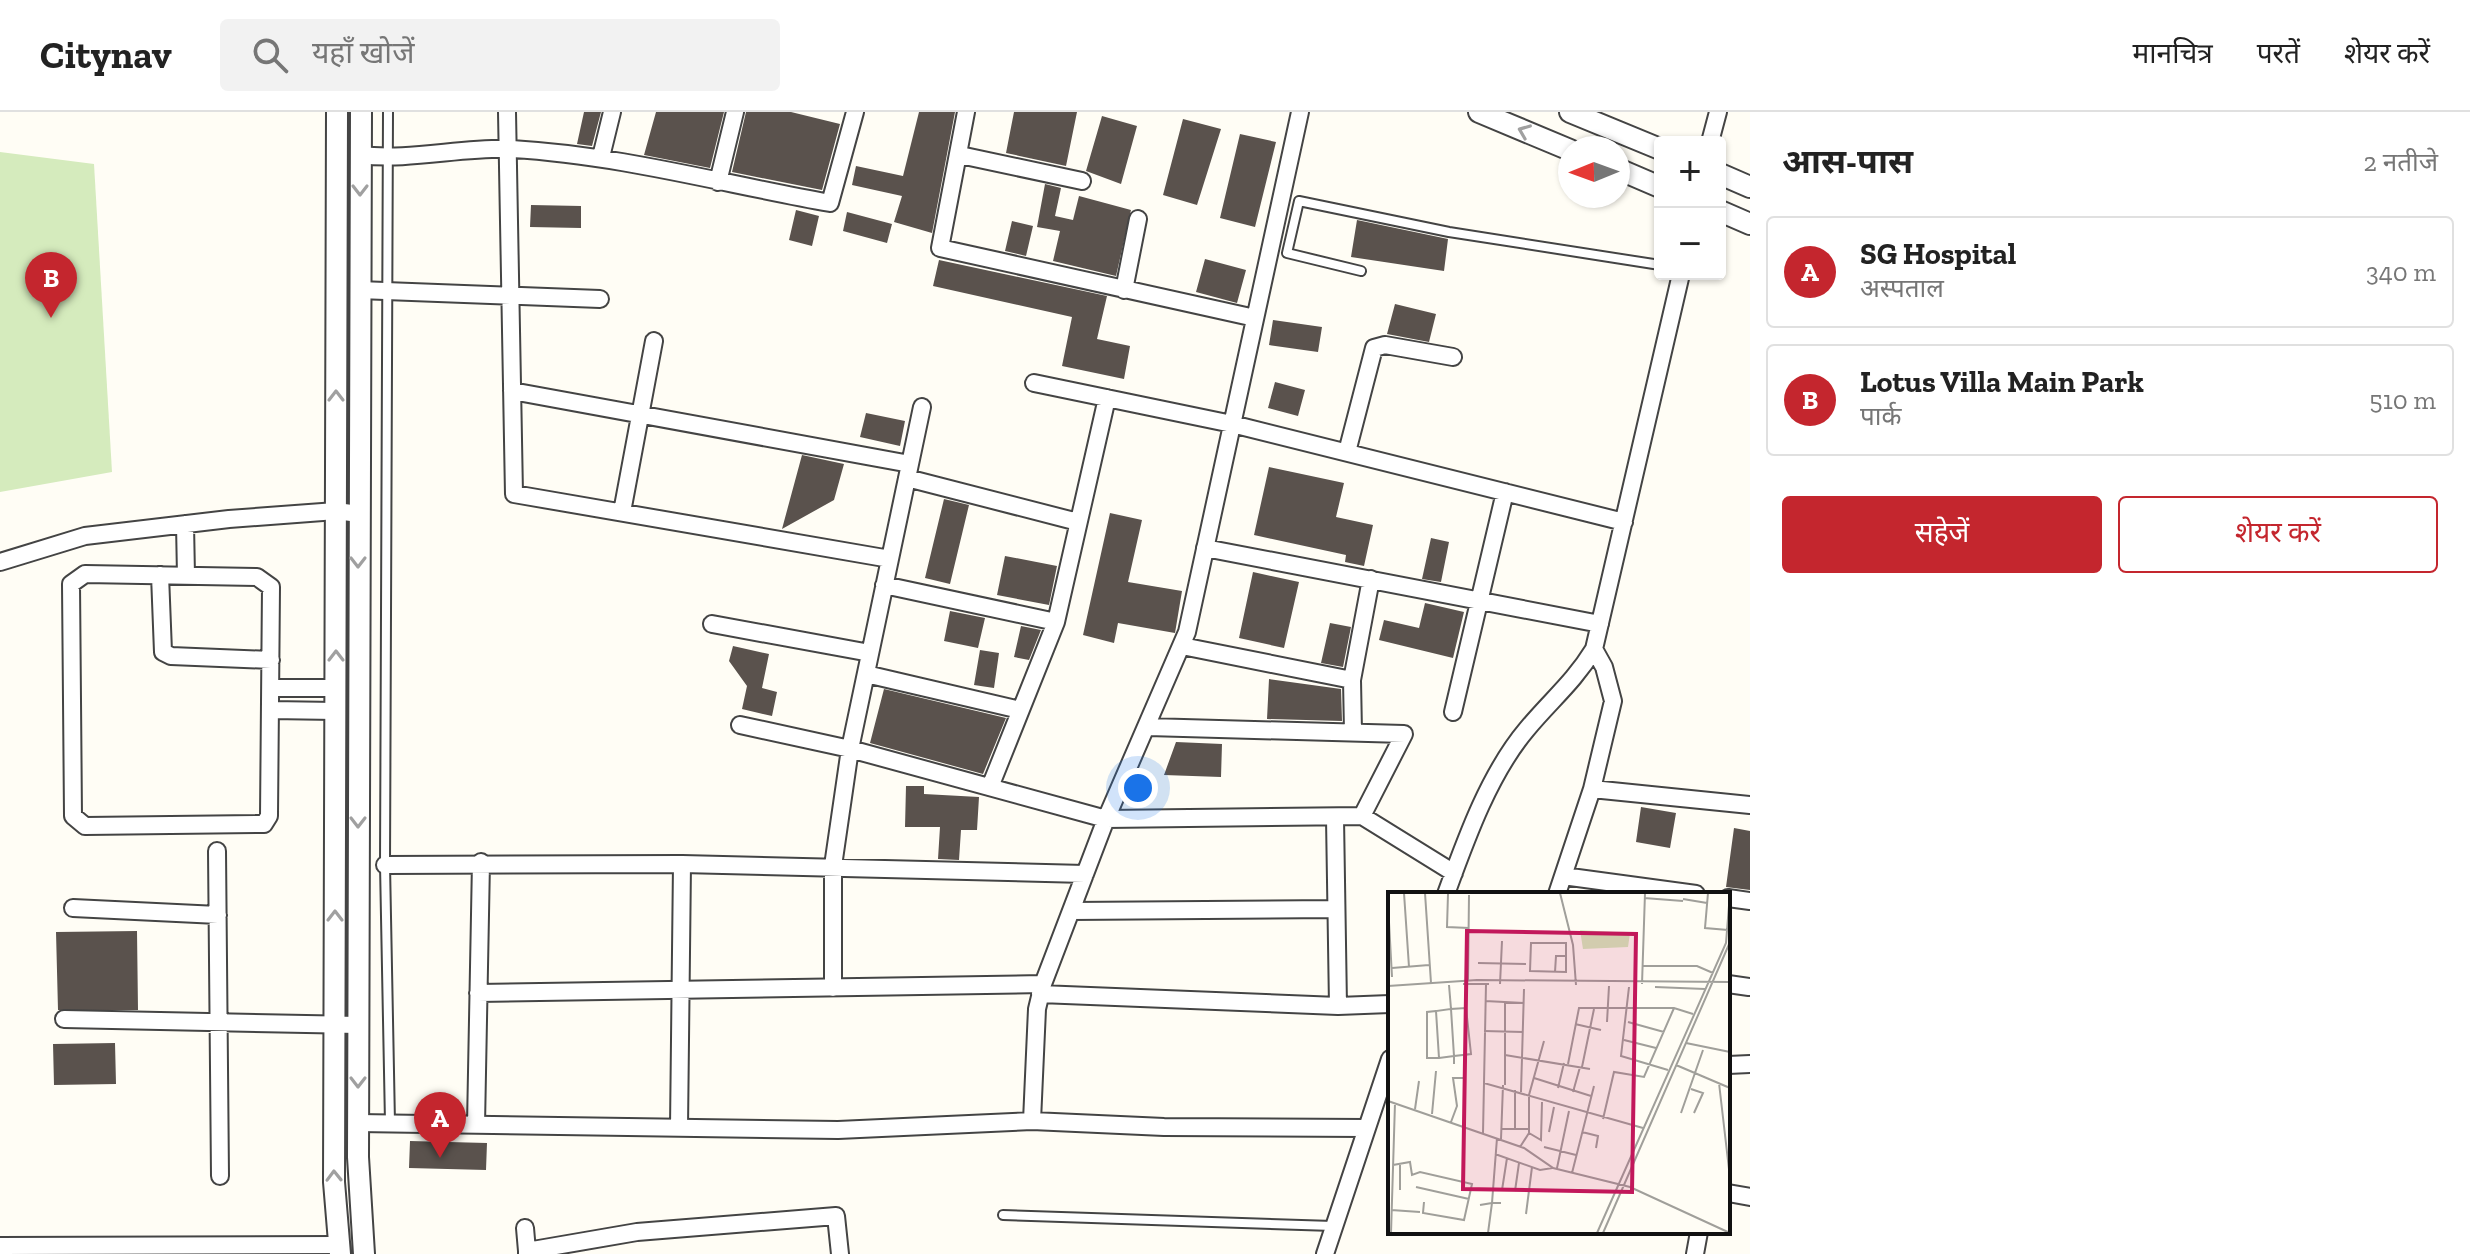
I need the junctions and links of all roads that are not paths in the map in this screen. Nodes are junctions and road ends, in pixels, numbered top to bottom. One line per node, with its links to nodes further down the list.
1 (337, 112): 51 (street, one-way to 1)
2 (361, 112): 17 (street)
3 (388, 112): 20 (lane)
4 (507, 112): 16 (street)
5 (612, 112): 19 (street)
6 (735, 112): 24 (street)
7 (855, 112): 24 (street)
8 (966, 112): 18 (street)
9 (1300, 112): 30 (street)
10 (1479, 112): 14 (street, one-way to 10)
11 (1570, 112): 15 (street)
12 (1718, 112): 13 (street)
13 (1712, 136)
14 (1558, 145)
15 (1654, 147)
16 (509, 149): 19 (street); 20 (street); 37 (street)
17 (360, 155): 20 (street); 34 (street, one-way to 34)
18 (960, 155): 23 (street); 35 (street)
19 (601, 157): 24 (street)
20 (387, 158): 36 (lane)
21 (1630, 174): 25 (street)
22 (1726, 177): 26 (street)
23 (1082, 181)
24 (718, 182)
25 (1654, 184)
26 (1750, 187)
27 (1726, 214): 29 (street)
28 (1138, 219): 35 (street)
29 (1750, 224)
30 (1278, 252): 31 (lane); 32 (lane); 39 (street)
31 (1654, 264)
32 (1361, 271)
33 (1680, 280): 55 (street)
34 (359, 290): 36 (street); 53 (street)
35 (1124, 290): 39 (street)
36 (386, 291): 37 (street); 93 (lane)
37 (511, 293): 38 (street); 43 (street)
38 (600, 299)
39 (1255, 318): 47 (street)
40 (654, 341): 46 (street)
41 (1453, 357): 48 (street)
42 (1034, 383): 44 (street)
43 (512, 391): 46 (street); 52 (street)
44 (1107, 398): 47 (street); 54 (street)
45 (922, 407): 49 (street)
46 (639, 414): 49 (street); 52 (street)
47 (1232, 424): 48 (street); 57 (street)
48 (1347, 452): 50 (street)
49 (908, 471): 54 (street); 58 (street)
50 (1505, 492): 55 (street); 64 (street)
51 (336, 511): 53 (street); 56 (street); 75 (street, one-way to 51)
52 (622, 512): 58 (street)
53 (359, 514): 116 (street, one-way to 116)
54 (1078, 522): 65 (street)
55 (1624, 522): 67 (street)
56 (185, 524): 59 (street); 61 (street)
57 (1205, 548): 62 (street); 68 (street)
58 (890, 559): 63 (street)
59 (0, 562)
60 (160, 575): 61 (street); 71 (street); 76 (street)
61 (186, 576): 71 (street)
62 (1371, 579): 64 (street); 73 (street)
63 (884, 585): 65 (street); 70 (street)
64 (1478, 600): 67 (street); 79 (street)
65 (1056, 622): 77 (street)
66 (712, 624): 70 (street)
67 (1600, 624): 69 (street)
68 (1182, 646): 73 (street); 81 (street)
69 (1594, 649): 85 (street); 95 (street)
70 (870, 653): 72 (street)
71 (271, 660): 74 (street)
72 (866, 674): 77 (street); 83 (street)
73 (1352, 680): 82 (street)
74 (271, 688): 75 (street); 76 (street)
75 (335, 688): 78 (street)
76 (271, 710): 78 (street)
77 (1020, 710): 84 (street)
78 (336, 711): 115 (street, one-way to 78)
79 (1453, 712)
80 (740, 725): 83 (street)
81 (1148, 727): 82 (street); 89 (street)
82 (1353, 732): 87 (street)
83 (850, 749): 84 (street); 94 (street)
84 (990, 787): 89 (street)
85 (1592, 789): 86 (street); 97 (street)
86 (1750, 805)
87 (1362, 816): 88 (street); 95 (street)
88 (1335, 818): 89 (street); 104 (street)
89 (1106, 819): 96 (street)
90 (217, 851): 106 (street)
91 (481, 862): 92 (street); 93 (street); 110 (street)
92 (682, 864): 94 (street); 109 (street)
93 (385, 865): 122 (lane)
94 (833, 866): 96 (street); 107 (street)
95 (1454, 873): 98 (street)
96 (1085, 874): 105 (street)
97 (1563, 876): 99 (street); 100 (street)
98 (1447, 892)
99 (1558, 892)
100 (1681, 892)
101 (1730, 898): 102 (street)
102 (1750, 901)
103 (73, 908): 106 (street)
104 (1336, 909): 105 (street); 112 (street)
105 (1071, 911): 108 (street)
106 (218, 915): 114 (street)
107 (833, 988): 108 (street); 109 (street)
108 (1042, 989): 112 (street); 120 (street)
109 (680, 990): 110 (street); 124 (street)
110 (478, 993): 123 (street)
111 (1388, 1004): 112 (street)
112 (1338, 1006)
113 (64, 1019): 114 (street)
114 (219, 1022): 115 (street); 126 (street)
115 (334, 1024): 116 (street); 134 (street, one-way to 115)
116 (358, 1025): 121 (street, one-way to 121)
117 (1750, 1064): 119 (street)
118 (1388, 1065): 125 (street)
119 (1730, 1065)
120 (1032, 1121): 124 (street); 125 (street)
121 (358, 1123): 122 (street); 136 (street)
122 (390, 1124): 123 (street)
123 (476, 1125): 124 (street)
124 (679, 1128)
125 (1366, 1128): 130 (street)
126 (220, 1176)
127 (1730, 1193): 128 (street)
128 (1750, 1197)
129 (1003, 1215): 130 (lane)
130 (1334, 1226): 138 (street)
131 (525, 1228): 135 (street)
132 (1699, 1234): 139 (street)
133 (0, 1246): 134 (street)
134 (340, 1250)
135 (527, 1252): 137 (street)
136 (364, 1254)
137 (840, 1254)
138 (1325, 1254)
139 (1695, 1254)

